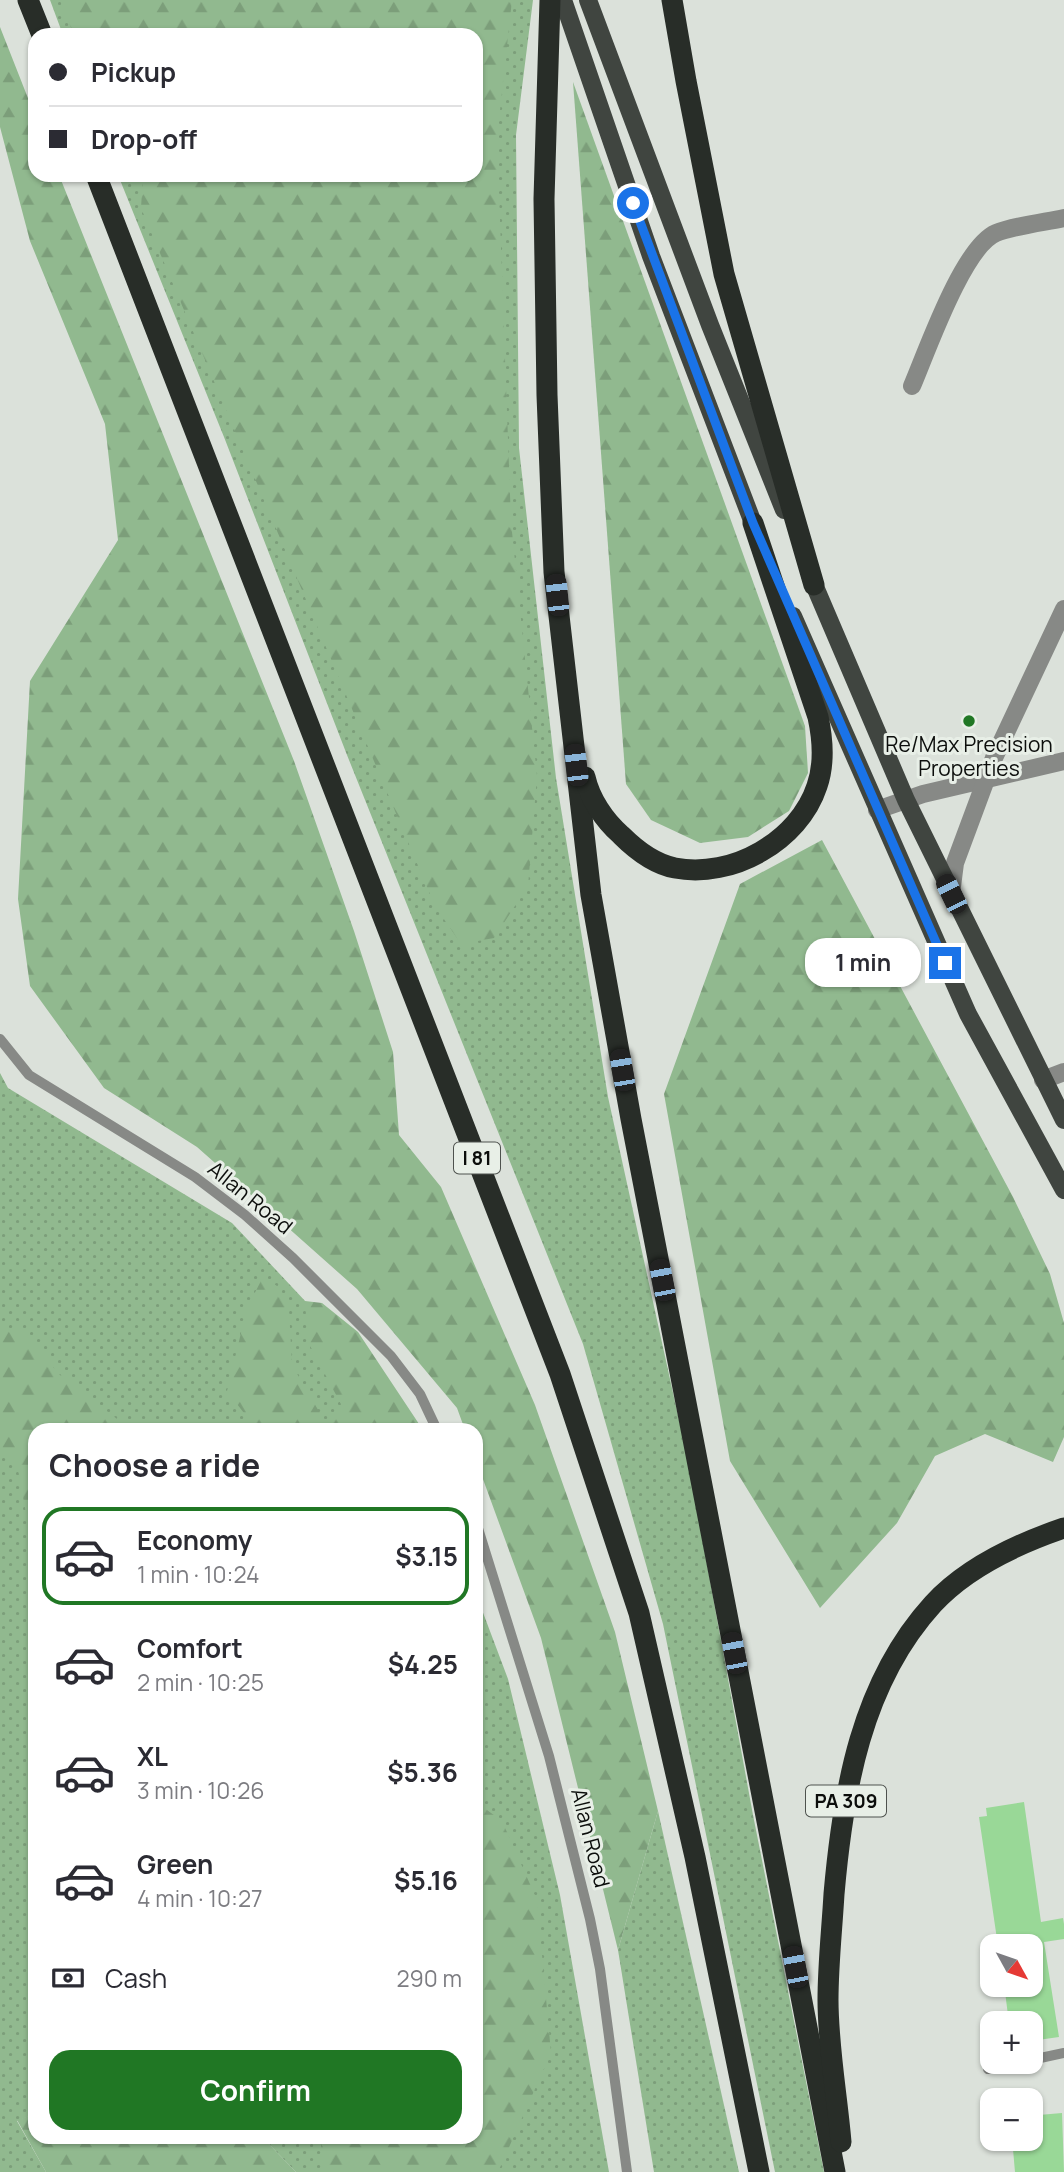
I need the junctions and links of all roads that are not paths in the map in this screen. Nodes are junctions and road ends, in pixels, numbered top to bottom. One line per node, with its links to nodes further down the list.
1 (29, 0): 6 (highway)
2 (550, 0): 13 (highway)
3 (563, 0): 10 (main road)
4 (588, 0): 11 (main road)
5 (672, 0): 11 (highway)
6 (39, 28)
7 (99, 182): 30 (highway, I 81)
8 (1064, 218): 9 (street)
9 (912, 386)
10 (753, 523): 13 (highway); 17 (main road)
11 (814, 585): 16 (main road)
12 (1064, 609): 15 (street)
13 (570, 713): 31 (highway)
14 (1064, 761): 15 (street)
15 (987, 779): 16 (street); 18 (street)
16 (906, 800): 17 (street); 18 (main road)
17 (877, 810): 23 (main road)
18 (951, 894): 21 (main road)
19 (0, 1039): 24 (lane, Allan Road)
20 (1064, 1072): 21 (street)
21 (1043, 1080): 22 (main road)
22 (1064, 1120)
23 (1064, 1190)
24 (434, 1423)
25 (1064, 1528): 32 (highway, PA 309)
26 (483, 1544): 29 (lane, Allan Road)
27 (1064, 2053): 28 (lane)
28 (1043, 2057)
29 (627, 2172)
30 (760, 2172)
31 (835, 2172)
32 (844, 2172)

